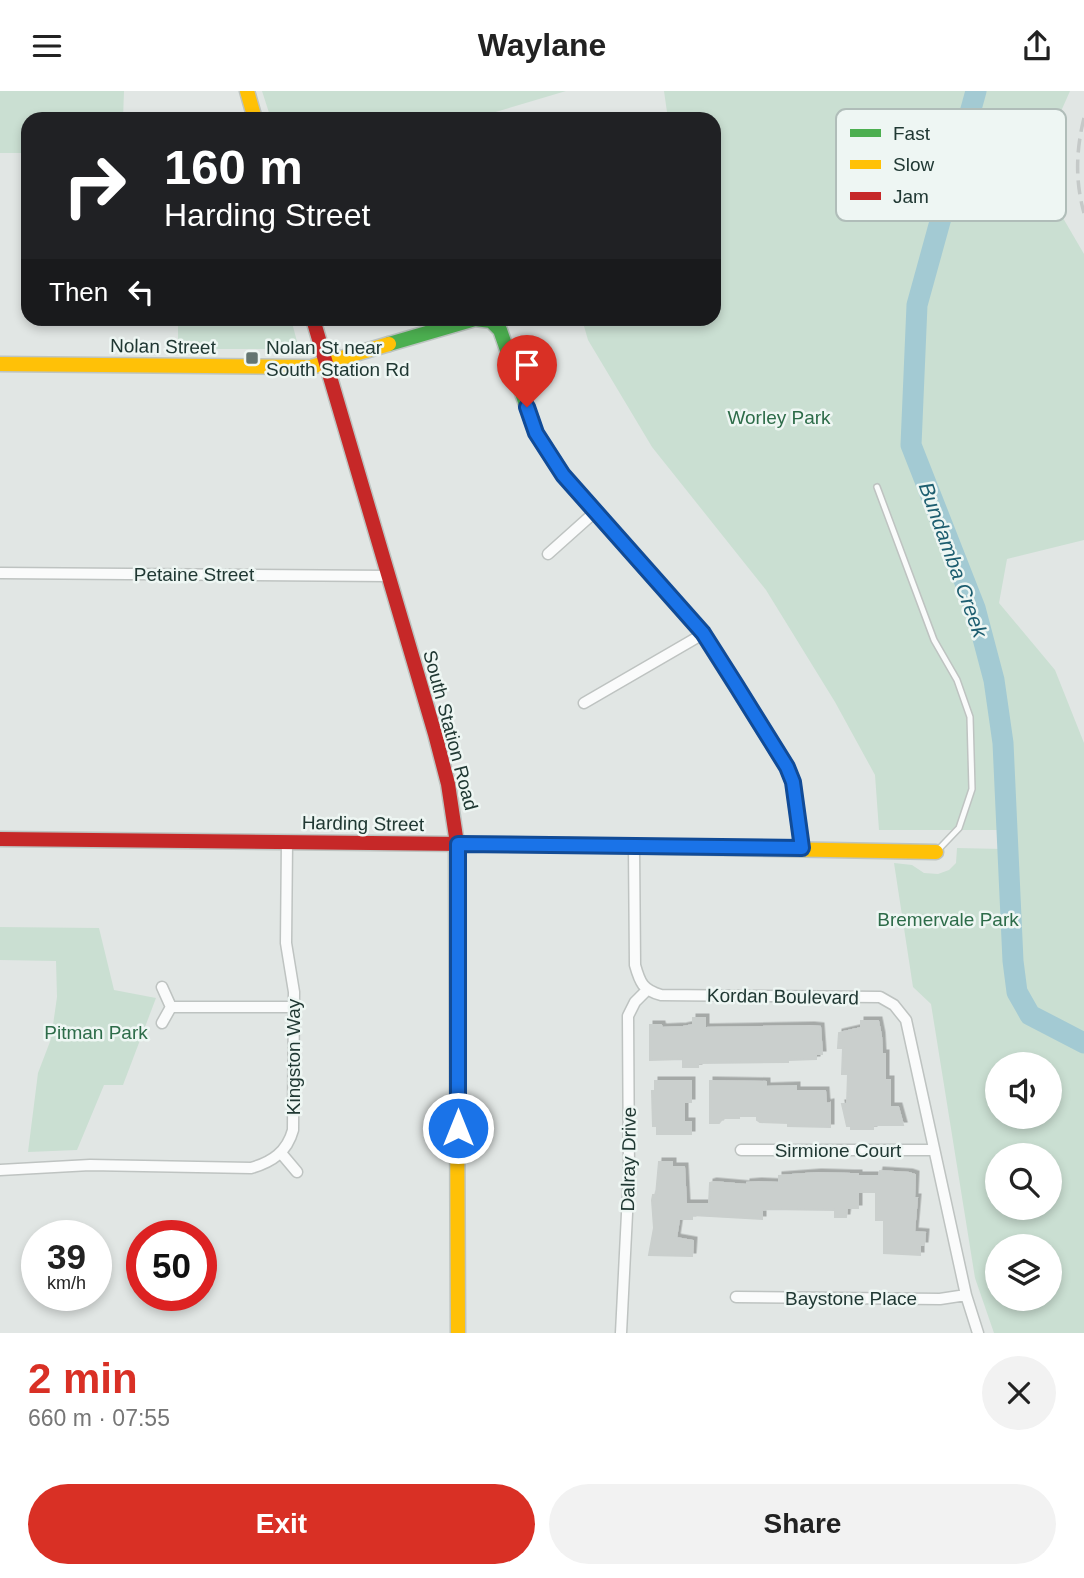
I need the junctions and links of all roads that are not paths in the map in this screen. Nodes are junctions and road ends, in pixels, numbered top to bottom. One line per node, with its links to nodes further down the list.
1 (247, 91): 2 (street)
2 (253, 112)
3 (315, 326): 6 (street, South Station Road)
4 (450, 326): 6 (street, Nolan Street)
5 (496, 326): 9 (street, Nolan Street)
6 (326, 363): 7 (street, Nolan Street); 12 (street, South Station Road)
7 (0, 364)
8 (877, 487): 20 (lane)
9 (595, 512): 10 (street); 13 (street)
10 (548, 554)
11 (0, 573): 12 (street, Petaine Street)
12 (389, 576): 17 (street, South Station Road)
13 (703, 633): 14 (street); 19 (street)
14 (584, 703)
15 (0, 839): 16 (street, Harding Street)
16 (287, 842): 17 (street, Harding Street); 24 (street, Kingston Way)
17 (458, 844): 18 (street, Harding Street); 33 (street, South Station Road)
18 (634, 846): 19 (street, Harding Street); 22 (street)
19 (802, 848): 20 (street, Harding Street)
20 (936, 852)
21 (162, 987): 23 (street)
22 (646, 991): 27 (street, Kordan Boulevard); 34 (street, Dalray Drive)
23 (171, 1007): 24 (street); 25 (street)
24 (294, 1007): 28 (street, Kingston Way)
25 (162, 1023)
26 (741, 1150): 27 (street, Sirmione Court)
27 (934, 1150): 31 (street, Kordan Boulevard)
28 (281, 1153): 29 (street); 30 (street)
29 (0, 1170)
30 (297, 1172)
31 (966, 1295): 32 (street, Baystone Place); 35 (street, Kordan Boulevard)
32 (736, 1297)
33 (458, 1333)
34 (621, 1333)
35 (978, 1333)

